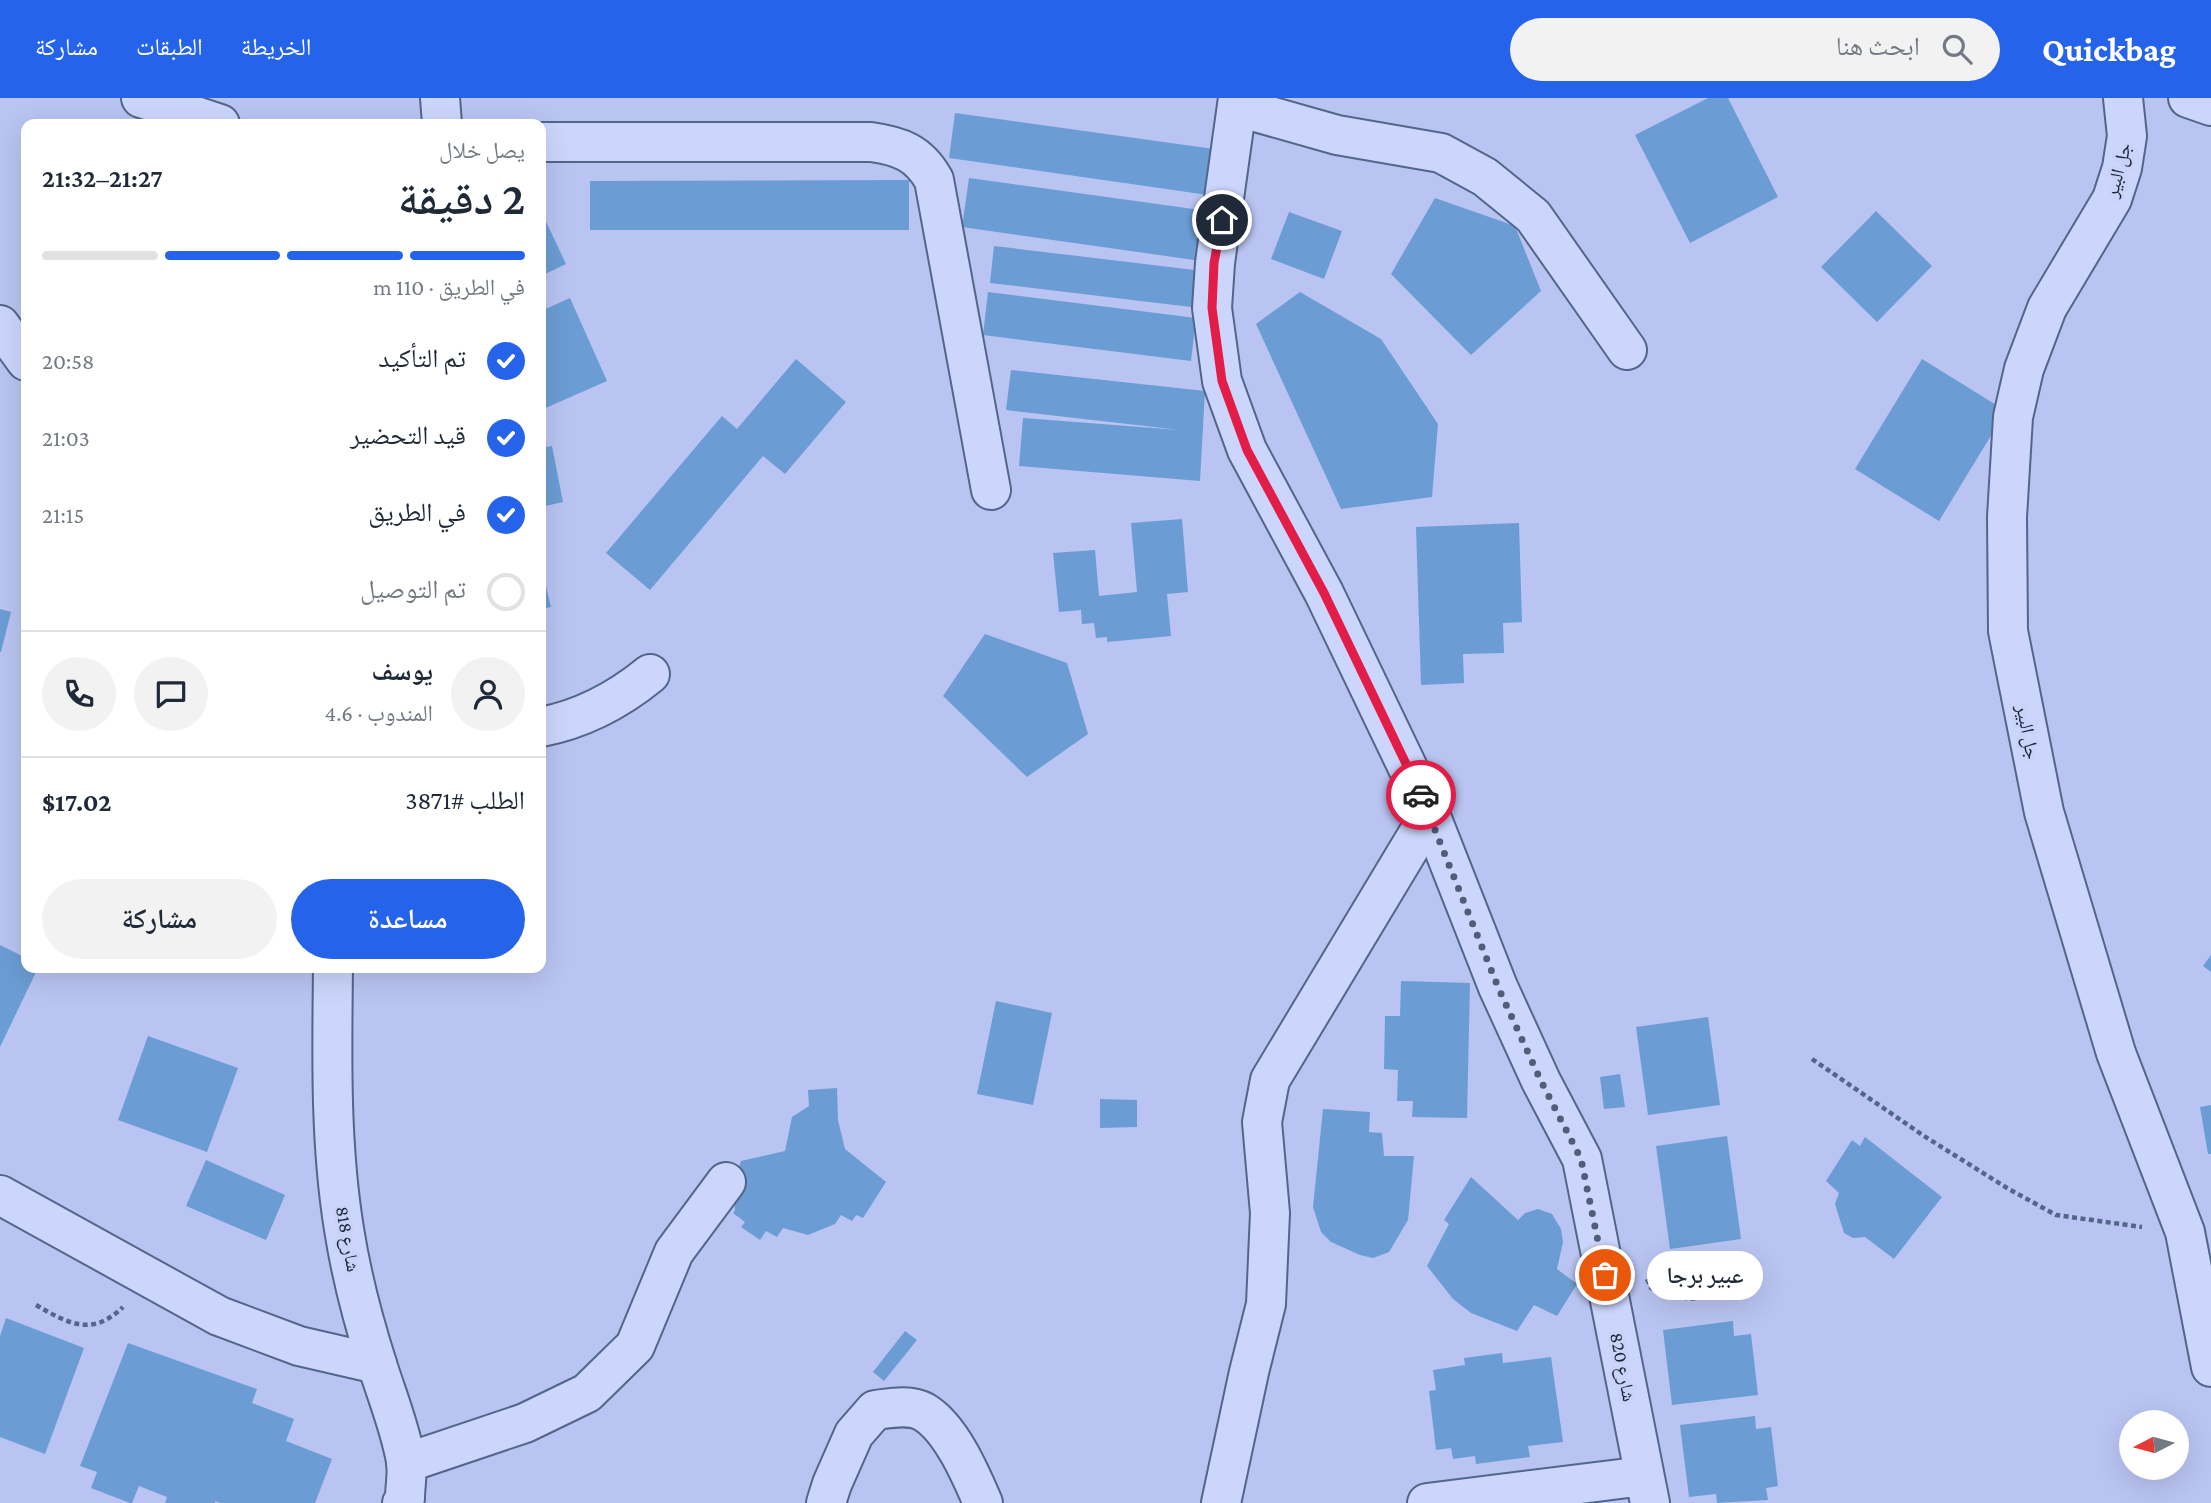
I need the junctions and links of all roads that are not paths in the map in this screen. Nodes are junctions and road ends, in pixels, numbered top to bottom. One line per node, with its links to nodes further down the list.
1 (141, 98): 7 (street)
2 (440, 98): 8 (street)
3 (2123, 98): 21 (street, جل البير)
4 (2188, 98): 6 (street)
5 (1238, 102): 11 (street); 16 (street, شارع 820)
6 (2211, 106)
7 (205, 119)
8 (442, 119)
9 (546, 142): 13 (street)
10 (0, 325): 12 (street)
11 (1628, 350)
12 (21, 354)
13 (991, 491)
14 (650, 674): 15 (street)
15 (546, 726)
16 (1430, 814): 23 (street, شارع 820); 27 (street)
17 (333, 973): 20 (street, شارع 818)
18 (726, 1182): 22 (street)
19 (0, 1195): 20 (street)
20 (377, 1364): 22 (street, شارع 818)
21 (2211, 1367)
22 (406, 1463): 24 (street, شارع 818)
23 (1647, 1490): 28 (street)
24 (402, 1503)
25 (826, 1503): 26 (street)
26 (984, 1503)
27 (1221, 1503)
28 (1427, 1503)

